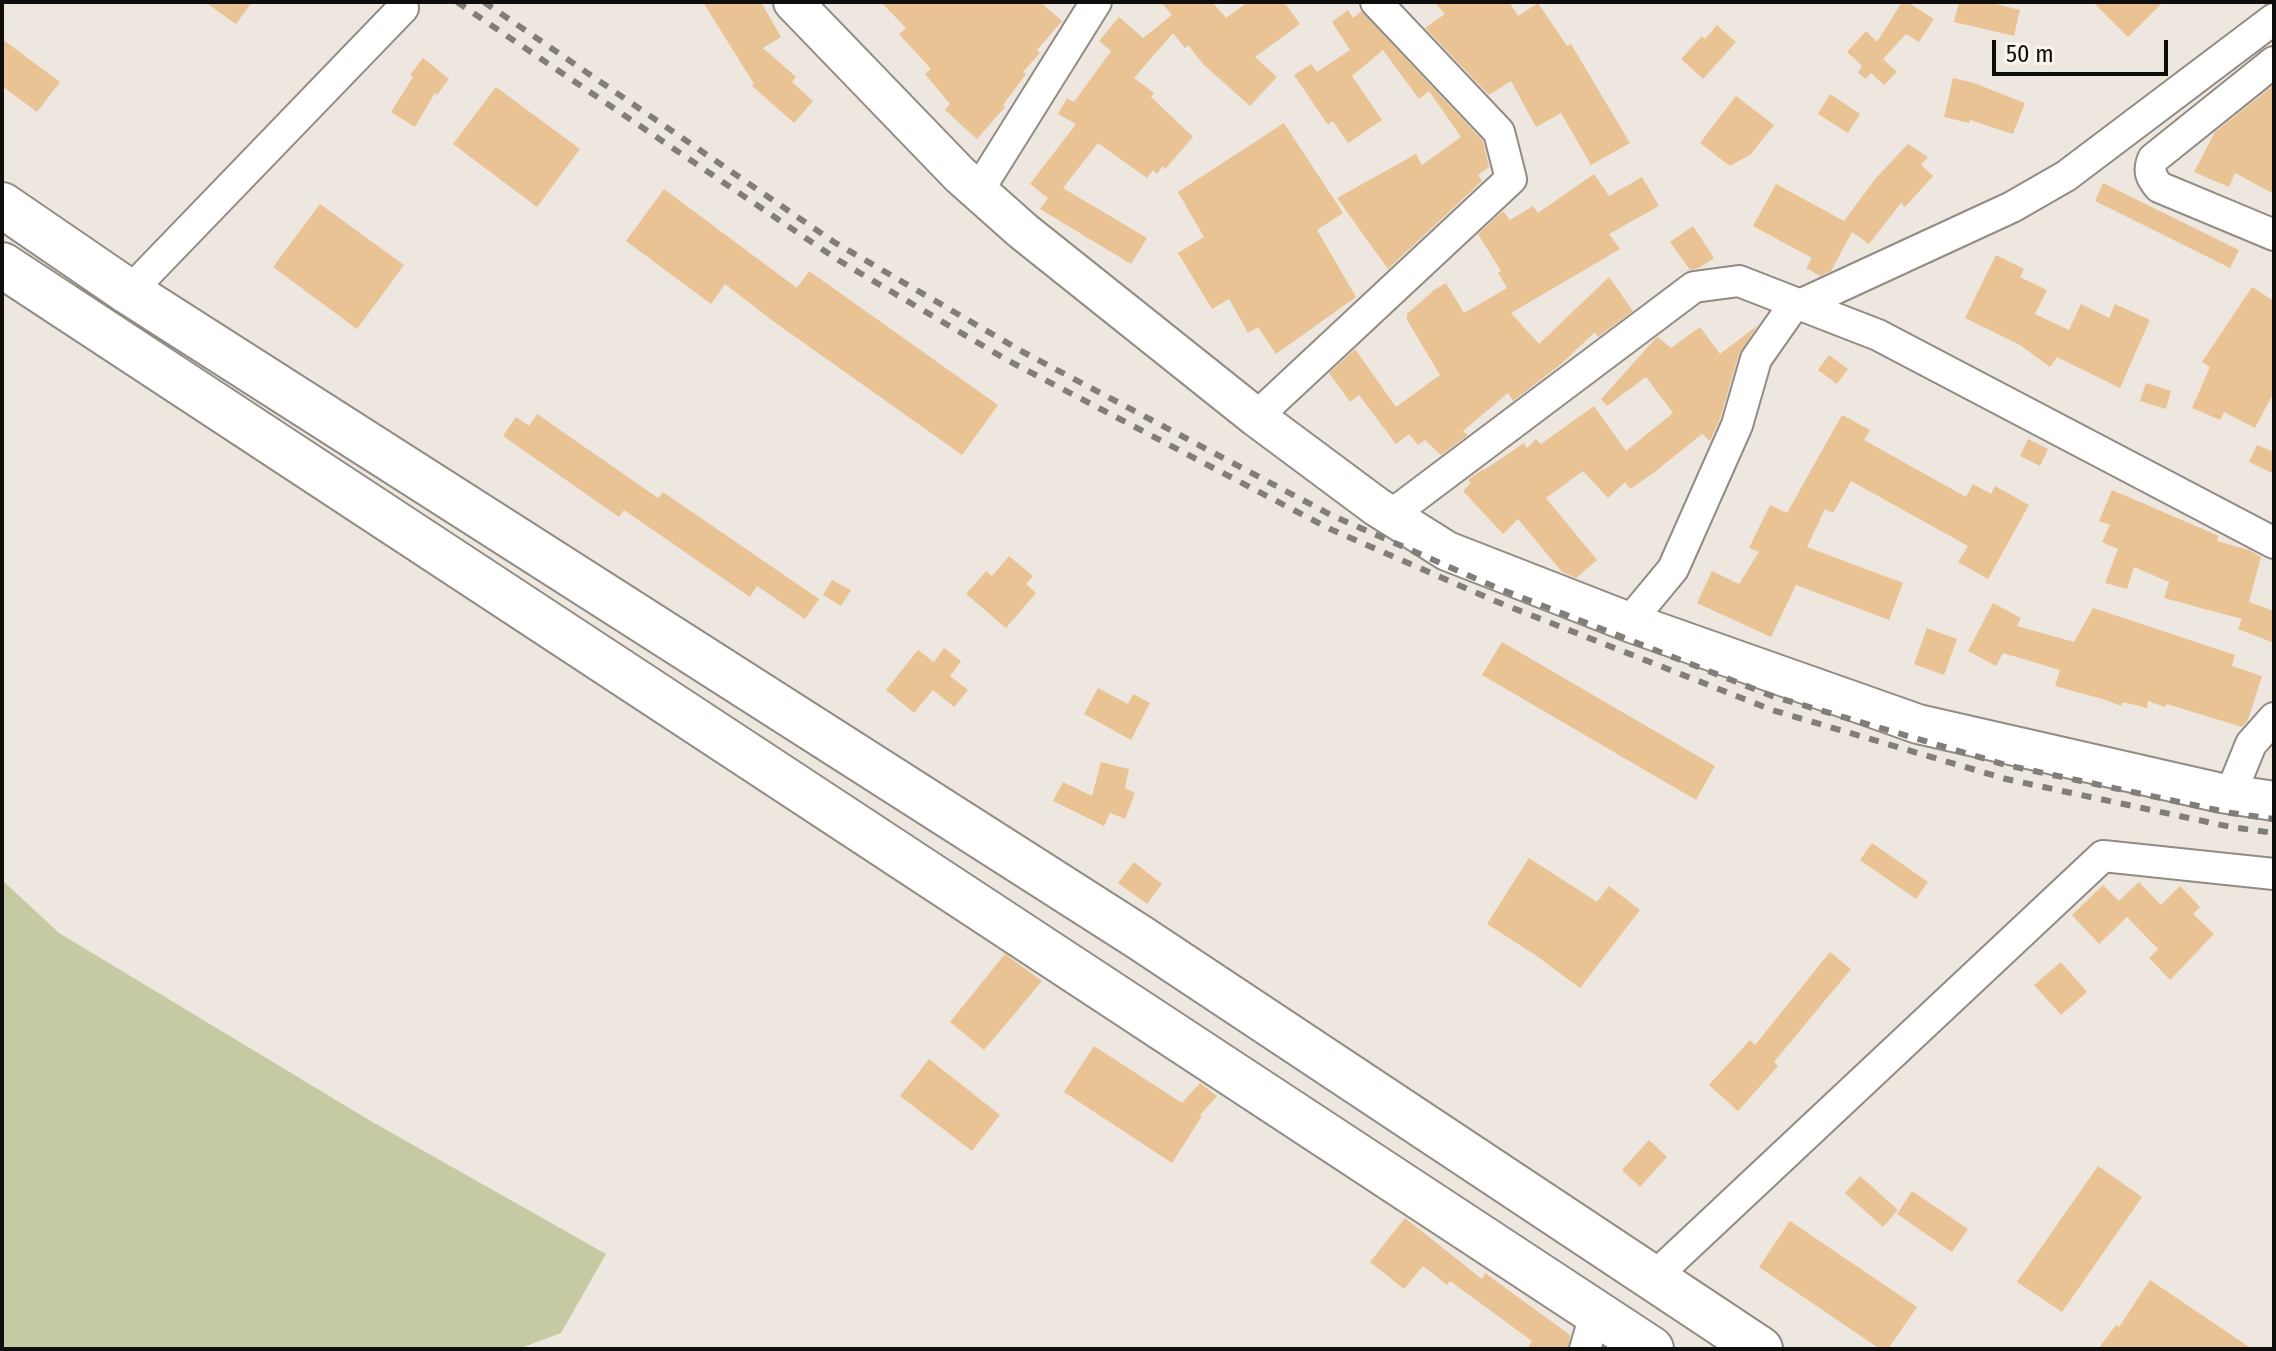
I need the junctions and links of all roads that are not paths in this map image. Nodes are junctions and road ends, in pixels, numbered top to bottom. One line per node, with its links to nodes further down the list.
1 (793, 2): 7 (main road)
2 (1096, 2): 7 (street)
3 (1376, 2): 13 (street)
4 (403, 8): 11 (street)
5 (2274, 19): 12 (street)
6 (2274, 62): 9 (street)
7 (978, 191): 13 (main road)
8 (2, 205): 11 (highway)
9 (2274, 235)
10 (2, 265): 22 (highway)
11 (129, 292): 21 (highway)
12 (1800, 305): 14 (street); 15 (street); 16 (street)
13 (1256, 417): 14 (main road)
14 (1391, 515): 16 (main road)
15 (2274, 543)
16 (1629, 622): 18 (main road)
17 (2274, 718): 18 (street)
18 (2231, 793): 19 (main road)
19 (2274, 801)
20 (2274, 874): 21 (street)
21 (1652, 1279): 24 (highway)
22 (1591, 1331): 23 (highway)
23 (1651, 1349)
24 (1760, 1349)

